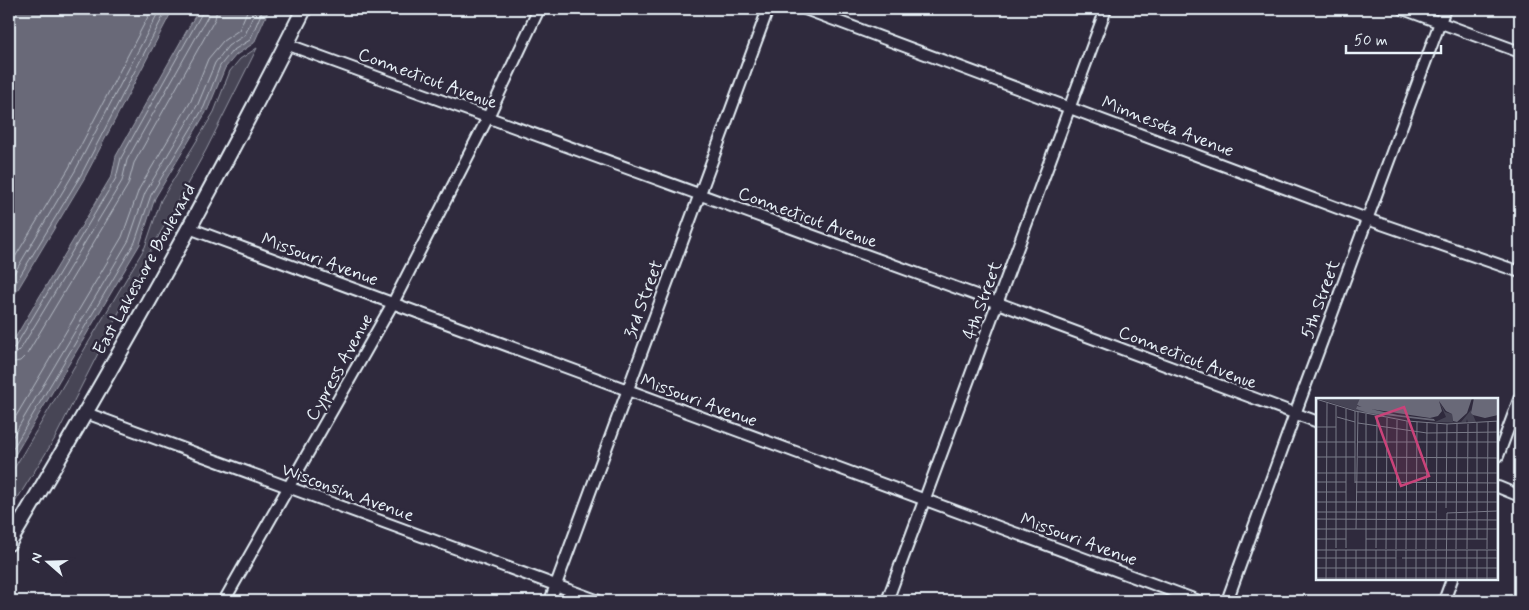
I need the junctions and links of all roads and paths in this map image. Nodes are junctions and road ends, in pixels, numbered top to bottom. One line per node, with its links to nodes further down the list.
1 (304, 9): 9 (street, East Lakeshore Boulevard)
2 (539, 9): 12 (street, Cypress Avenue)
3 (768, 9): 13 (street, 3rd Street)
4 (804, 9): 11 (street, Minnesota Avenue)
5 (1106, 9): 11 (street, 4th Street)
6 (1403, 9): 8 (street)
7 (1445, 9): 8 (street, 5th Street)
8 (1440, 22): 10 (street); 14 (street, 5th Street)
9 (286, 44): 12 (street, Connecticut Avenue); 15 (street, East Lakeshore Boulevard)
10 (1520, 52)
11 (1070, 106): 14 (street, Minnesota Avenue); 18 (street, 4th Street)
12 (488, 117): 13 (street, Connecticut Avenue); 17 (street, Cypress Avenue)
13 (699, 195): 18 (street, Connecticut Avenue); 19 (street, 3rd Street)
14 (1367, 219): 16 (street, Minnesota Avenue); 22 (street, 5th Street)
15 (189, 228): 17 (street, Missouri Avenue); 21 (street, East Lakeshore Boulevard)
16 (1520, 272)
17 (394, 303): 19 (street, Missouri Avenue); 26 (street, Cypress Avenue)
18 (998, 303): 22 (street, Connecticut Avenue); 28 (street, 4th Street)
19 (627, 391): 28 (street, Missouri Avenue); 31 (street, 3rd Street)
20 (1520, 397): 24 (street)
21 (86, 413): 26 (street, Wisconsin Avenue); 29 (street, East Lakeshore Boulevard)
22 (1294, 414): 23 (street, Connecticut Avenue); 37 (street, 5th Street)
23 (1316, 421)
24 (1499, 453)
25 (1499, 487): 27 (street)
26 (289, 488): 31 (street, Wisconsin Avenue); 32 (street, Cypress Avenue)
27 (1520, 496)
28 (925, 499): 35 (street, 4th Street); 36 (street, Missouri Avenue)
29 (9, 543)
30 (1452, 580): 38 (street)
31 (556, 586): 33 (street, 3rd Street); 34 (street, Wisconsin Avenue)
32 (224, 601)
33 (550, 601)
34 (599, 601)
35 (888, 601)
36 (1199, 601)
37 (1228, 601)
38 (1444, 601)

